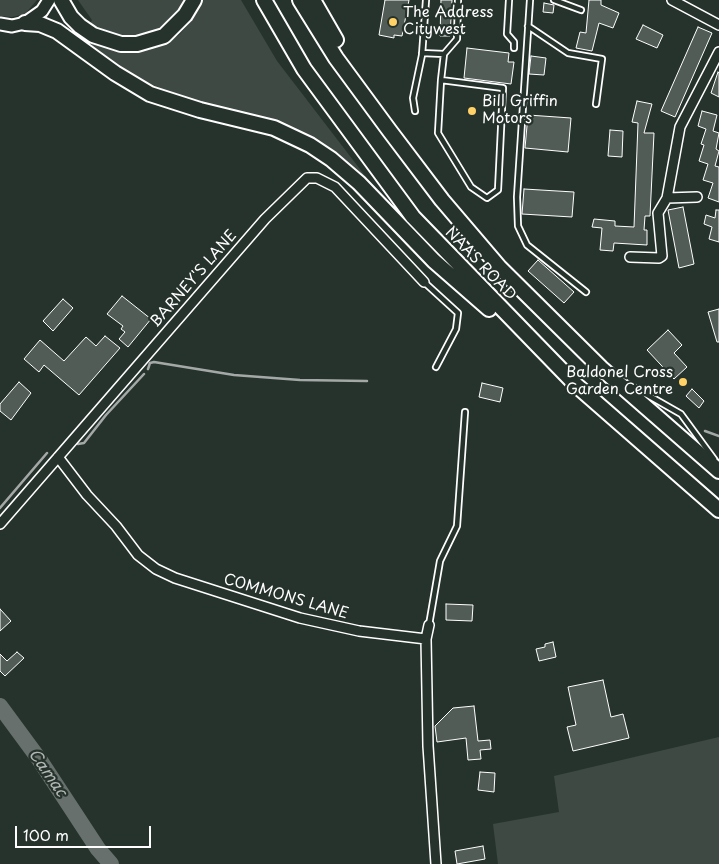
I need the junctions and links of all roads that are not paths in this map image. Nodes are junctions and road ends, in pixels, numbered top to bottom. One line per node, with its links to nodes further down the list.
1 (49, 0): 15 (main road)
2 (61, 0): 3 (highway)
3 (194, 0)
4 (264, 0): 34 (highway, NAAS ROAD)
5 (300, 0): 26 (highway, NAAS ROAD)
6 (313, 0): 26 (highway)
7 (426, 0): 21 (lane)
8 (458, 0): 22 (lane)
9 (509, 0): 19 (lane)
10 (530, 0): 17 (lane)
11 (554, 0): 13 (lane)
12 (672, 0): 16 (street)
13 (581, 10)
14 (0, 24): 15 (main road)
15 (19, 24): 18 (main road); 34 (highway)
16 (719, 25)
17 (528, 26): 24 (lane); 31 (lane)
18 (0, 33)
19 (514, 48)
20 (719, 52): 28 (street)
21 (422, 53): 22 (lane); 25 (lane)
22 (444, 54): 23 (lane)
23 (441, 80): 23 (lane)
24 (596, 104)
25 (415, 111)
26 (389, 130): 33 (highway, NAAS ROAD)
27 (697, 197): 28 (street)
28 (667, 198): 29 (street)
29 (630, 257)
30 (424, 282): 32 (lane); 36 (street, BARNEY'S LANE)
31 (586, 292)
32 (436, 367)
33 (601, 368): 37 (lane); 38 (highway, NAAS ROAD)
34 (576, 385): 39 (highway, NAAS ROAD)
35 (465, 412): 41 (lane)
36 (58, 457): 40 (street, BARNEY'S LANE); 42 (street, COMMONS LANE)
37 (719, 466)
38 (719, 471)
39 (719, 510)
40 (0, 524)
41 (429, 625): 42 (street)
42 (426, 640): 43 (street)
43 (436, 864)

